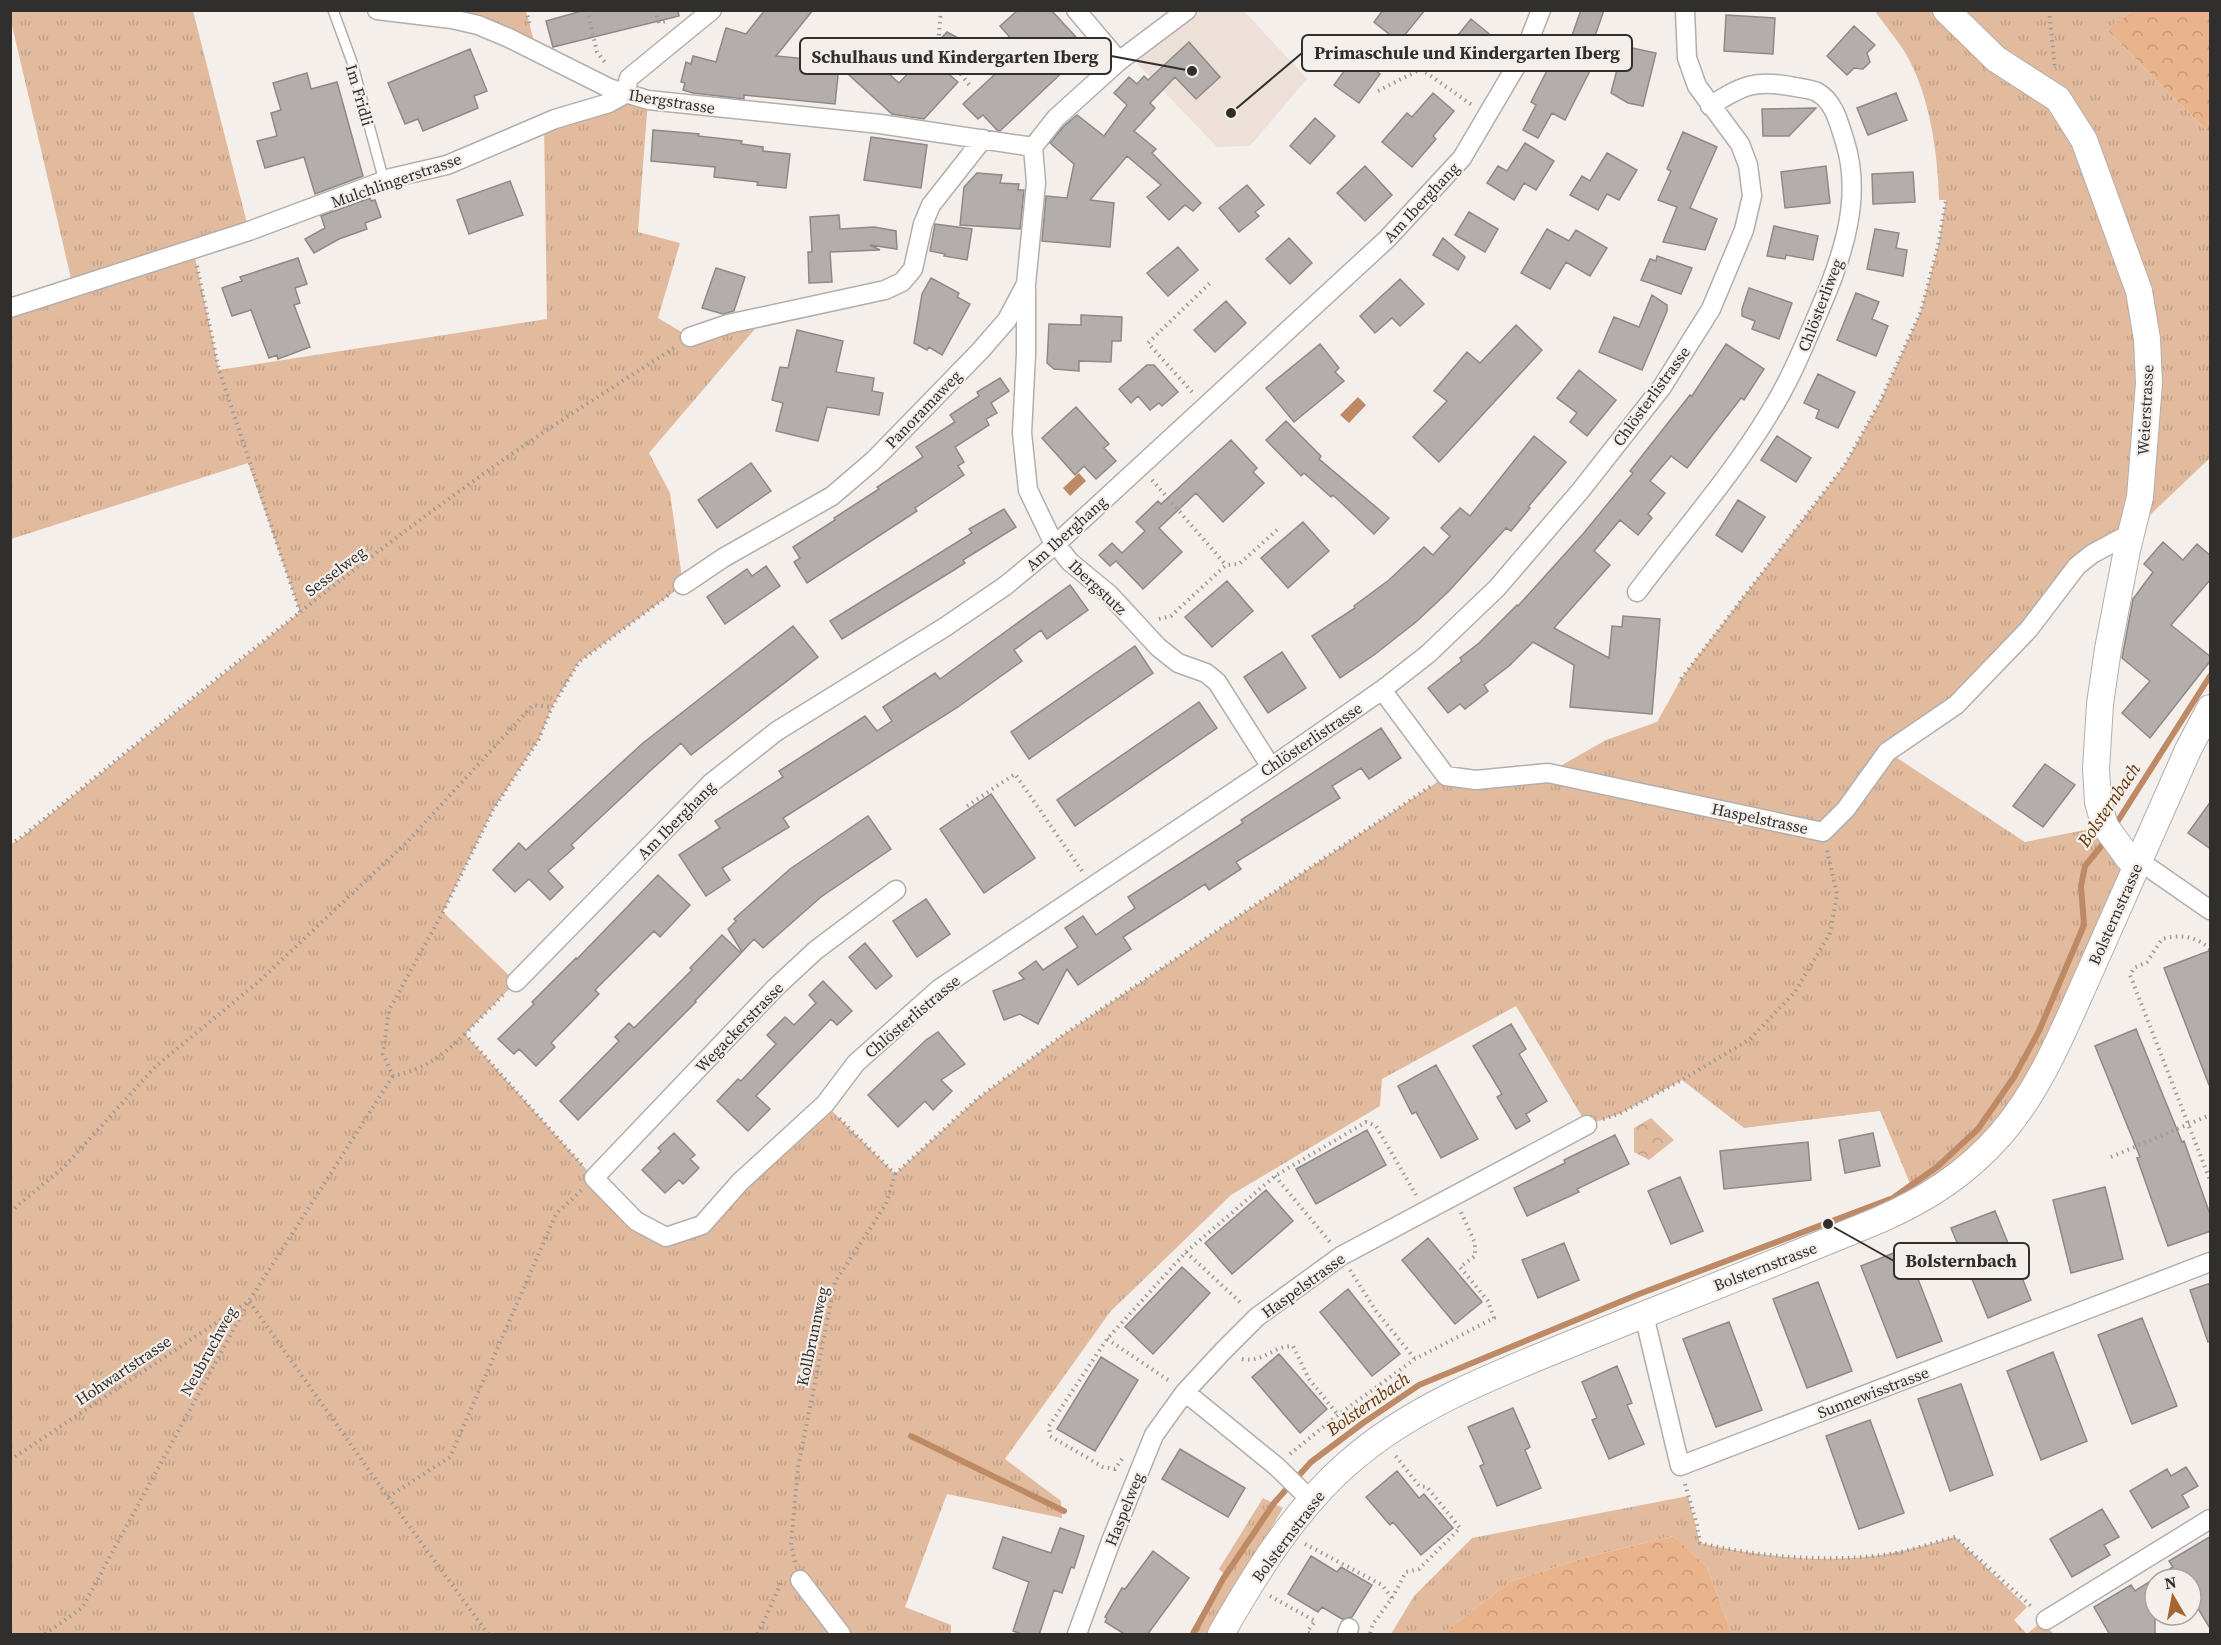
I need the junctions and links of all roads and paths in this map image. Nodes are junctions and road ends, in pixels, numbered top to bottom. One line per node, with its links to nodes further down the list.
1 (333, 10): 21 (lane, Im Fridli)
2 (377, 10): 14 (street, Ibergstrasse)
3 (587, 10): 14 (path)
4 (712, 10): 14 (street)
5 (941, 10): 13 (path)
6 (1076, 10): 12 (street)
7 (1187, 10): 12 (street)
8 (1541, 10): 18 (street, Am Iberghang)
9 (1685, 10): 17 (street, Chlösterlistrasse)
10 (1946, 10): 16 (street, Weierstrasse)
11 (2049, 10): 16 (path)
12 (1119, 61): 20 (street)
13 (970, 86)
14 (617, 91): 19 (street, Ibergstrasse); 21 (street, Mulchlingerstrasse)
15 (1378, 91): 18 (path)
16 (2058, 99): 31 (street, Weierstrasse)
17 (1710, 106): 35 (street, Chlösterliweg); 39 (street, Chlösterlistrasse)
18 (1488, 116): 28 (street, Am Iberghang)
19 (983, 139): 20 (street, Ibergstrasse); 27 (street)
20 (1033, 147): 25 (street, Panoramaweg)
21 (384, 181): 23 (street, Mulchlingerstrasse)
22 (1946, 200): 38 (path)
23 (193, 248): 26 (street, Mulchlingerstrasse); 36 (path)
24 (1210, 283): 28 (path)
25 (1026, 284): 32 (street, Ibergstutz); 34 (street, Panoramaweg)
26 (10, 308)
27 (690, 337): 36 (path, Sesselweg)
28 (1206, 406): 29 (street, Am Iberghang)
29 (1140, 466): 32 (street, Am Iberghang); 33 (path)
30 (1278, 529): 33 (path)
31 (2131, 533): 45 (street, Haspelstrasse); 47 (street, Weierstrasse)
32 (1056, 544): 37 (street, Ibergstutz); 52 (street, Am Iberghang)
33 (1226, 565): 37 (path)
34 (683, 585): 40 (path)
35 (1637, 592)
36 (300, 612): 46 (path, Sesselweg)
37 (1138, 625): 42 (street, Ibergstutz)
38 (1681, 679)
39 (1382, 690): 42 (street, Chlösterlistrasse); 43 (street)
40 (552, 707): 54 (path); 65 (path)
41 (2211, 708): 47 (street, Bolsternstrasse)
42 (1271, 767): 48 (street, Chlösterlistrasse)
43 (1446, 776): 45 (street, Haspelstrasse); 60 (path)
44 (967, 806): 48 (path)
45 (1823, 832): 58 (path)
46 (10, 844)
47 (2138, 863): 50 (street); 71 (street, Bolsternstrasse)
48 (1092, 886): 55 (street, Chlösterlistrasse)
49 (896, 890): 62 (street, Wegackerstrasse)
50 (2211, 910)
51 (2211, 949): 57 (path)
52 (516, 982): 53 (path)
53 (465, 1034): 54 (path); 62 (path)
54 (393, 1076): 70 (path, Neubruchweg)
55 (825, 1104): 60 (path); 62 (street, Chlösterlistrasse)
56 (2211, 1115): 57 (path)
57 (2188, 1124): 59 (path); 63 (path)
58 (1587, 1125): 64 (street, Haspelstrasse)
59 (2111, 1156)
60 (895, 1174): 87 (path, Kollbrunnweg)
61 (1275, 1176): 66 (path); 67 (path); 68 (path)
62 (594, 1178): 84 (path)
63 (2211, 1180)
64 (1454, 1196): 66 (street, Haspelstrasse); 75 (path)
65 (10, 1212)
66 (1425, 1212): 68 (street, Haspelstrasse)
67 (1186, 1252): 72 (path); 73 (path)
68 (1341, 1256): 72 (street, Haspelstrasse); 75 (path)
69 (2211, 1262): 81 (street, Sunnewisstrasse)
70 (249, 1301): 80 (path, Hohwartstrasse); 84 (path); 92 (path, Neubruchweg)
71 (1644, 1315): 79 (street, Bolsternstrasse); 81 (street)
72 (1257, 1317): 74 (street, Haspelstrasse)
73 (1107, 1339): 76 (path); 78 (path)
74 (1222, 1352): 76 (street, Haspelstrasse); 77 (path)
75 (1415, 1359): 77 (path)
76 (1185, 1392): 78 (street, Haspelweg); 82 (street)
77 (1338, 1415): 82 (path)
78 (1154, 1435): 96 (street, Haspelweg)
79 (1382, 1438): 83 (street, Bolsternstrasse); 89 (path)
80 (10, 1460)
81 (1680, 1466): 90 (path)
82 (1279, 1469): 83 (street)
83 (1306, 1494): 86 (street, Bolsternstrasse)
84 (388, 1497): 93 (path)
85 (2211, 1519): 91 (street)
86 (1286, 1533): 88 (street, Bolsternstrasse); 89 (path)
87 (791, 1580): 94 (path); 95 (street)
88 (1251, 1585): 97 (street, Bolsternstrasse); 98 (path)
89 (1392, 1598): 99 (path)
90 (2027, 1602)
91 (2046, 1620)
92 (45, 1635)
93 (488, 1635)
94 (758, 1635)
95 (841, 1635)
96 (1077, 1635)
97 (1221, 1635)
98 (1310, 1635)
99 (1370, 1635)

